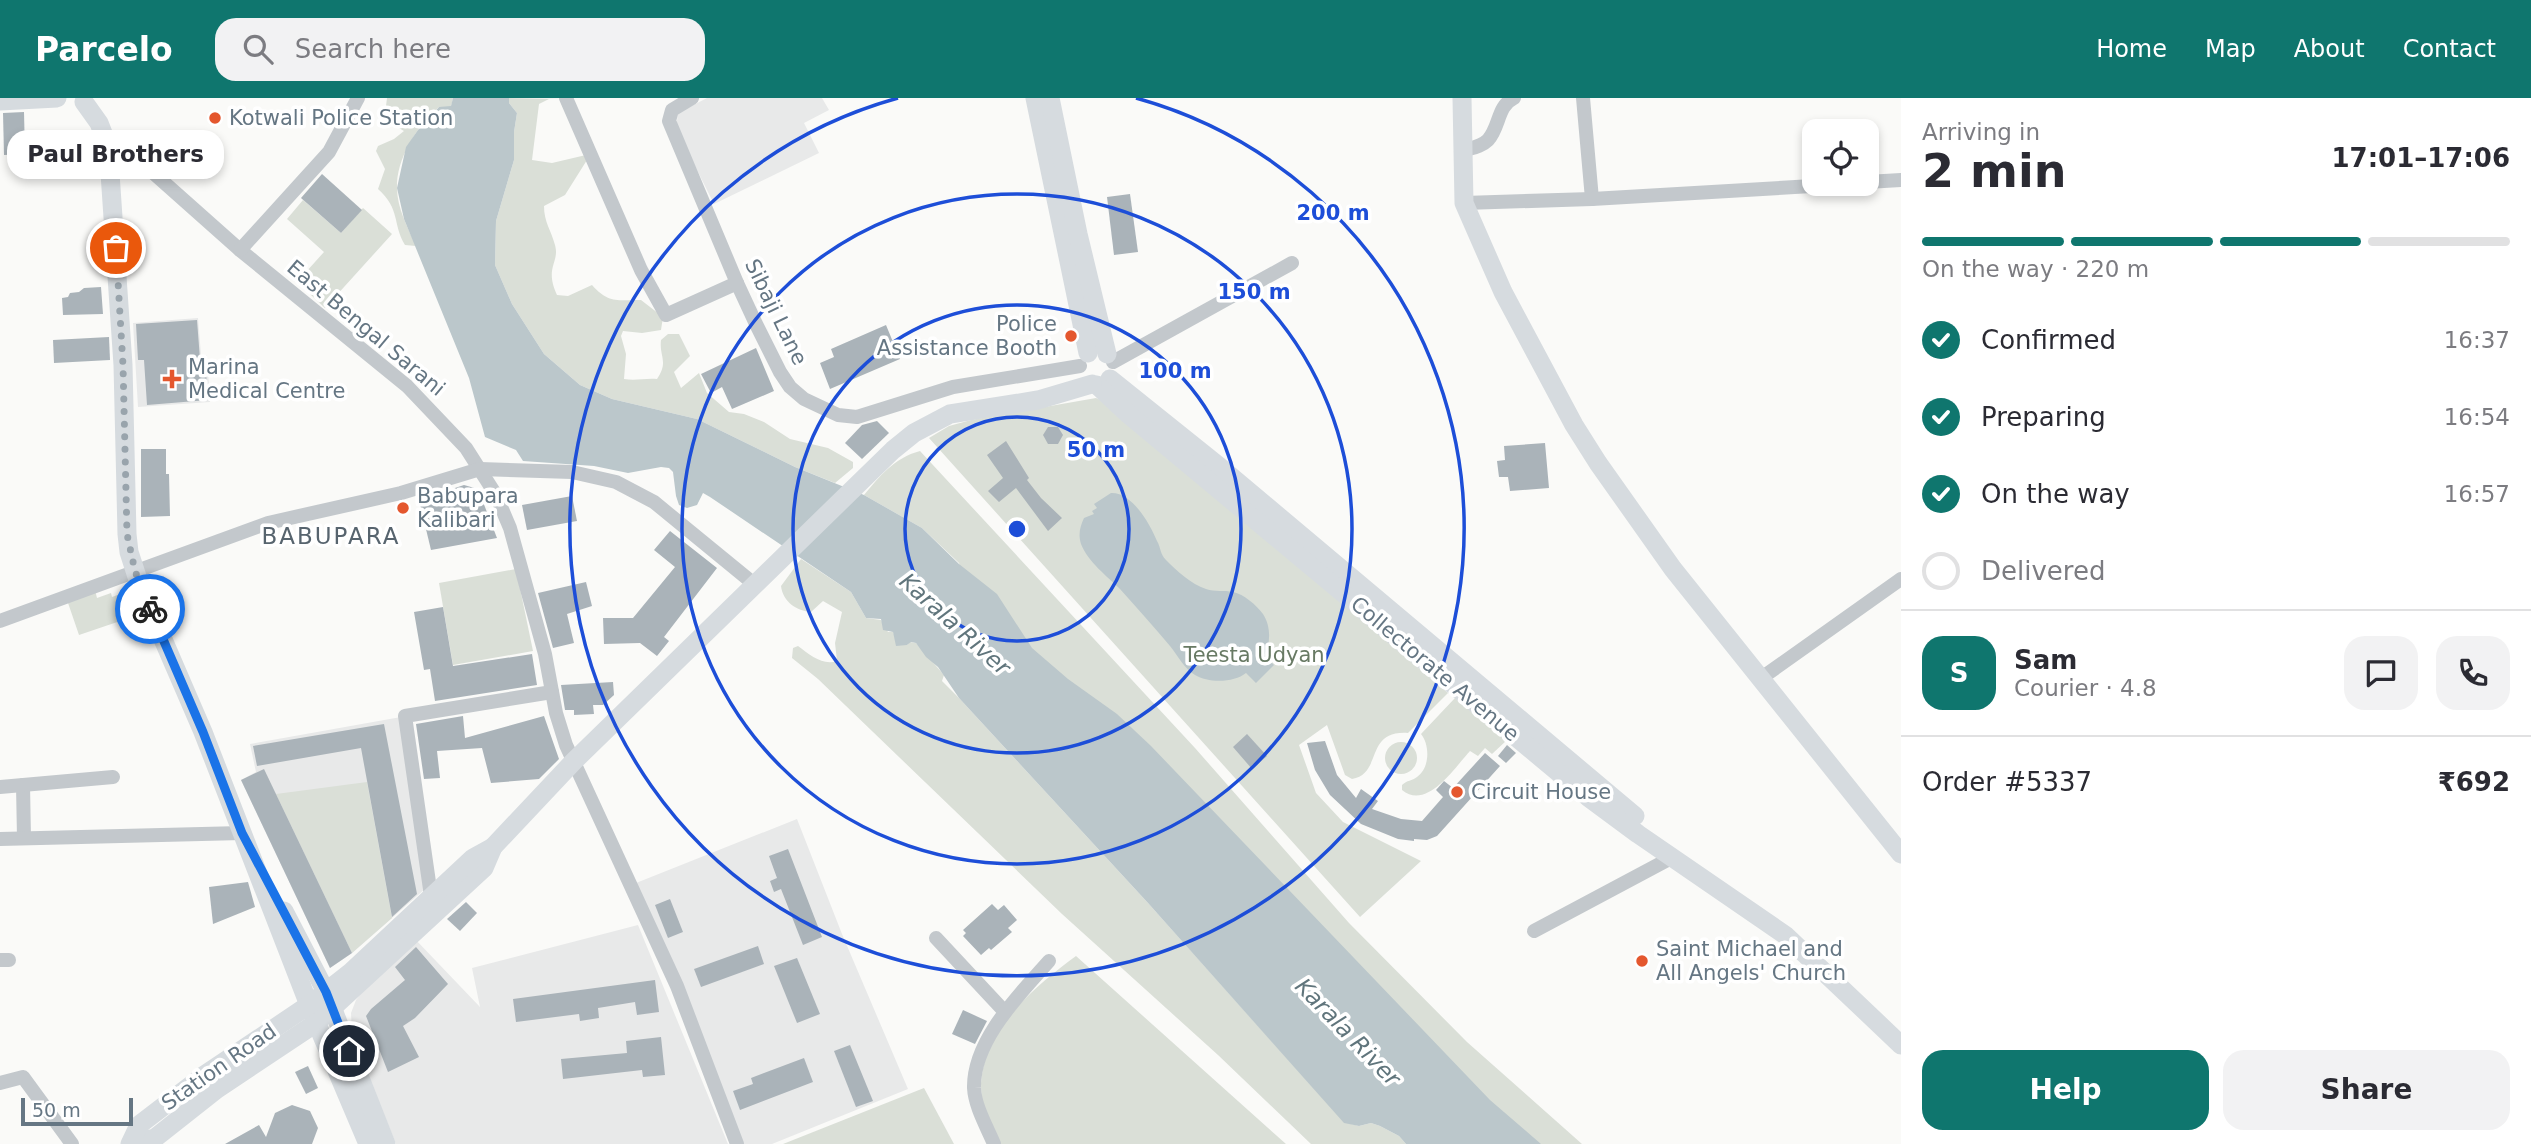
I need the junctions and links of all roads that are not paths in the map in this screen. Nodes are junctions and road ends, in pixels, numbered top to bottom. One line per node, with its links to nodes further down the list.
1 (45, 98): 2 (street); 12 (street)
2 (57, 98)
3 (358, 98): 20 (street)
4 (566, 98): 22 (street)
5 (692, 98): 22 (street, Sibaji Lane)
6 (1035, 98): 23 (street)
7 (1050, 98): 23 (street)
8 (1462, 98): 14 (street)
9 (1514, 98): 14 (street)
10 (1583, 98): 18 (street)
11 (82, 99): 13 (street)
12 (0, 101)
13 (106, 141): 20 (street, East Bengal Sarani); 27 (street)
14 (1462, 151): 19 (street)
15 (1901, 180): 16 (street)
16 (1879, 181)
17 (1802, 187): 18 (street)
18 (1592, 199): 19 (street)
19 (1464, 203): 31 (street)
20 (240, 250): 24 (street, East Bengal Sarani)
21 (1292, 263): 23 (street)
22 (737, 283): 23 (street, Sibaji Lane)
23 (1097, 370): 25 (street); 25 (street); 26 (street, Collectorate Avenue); 26 (street, Collectorate Avenue)
24 (480, 469): 27 (street); 28 (street); 32 (street, East Bengal Sarani)
25 (867, 475): 28 (street)
26 (1326, 567): 42 (street, Collectorate Avenue)
27 (135, 571): 30 (street); 37 (street)
28 (756, 577): 33 (street)
29 (1901, 579): 31 (street)
30 (0, 621)
31 (1760, 678): 41 (street)
32 (552, 692): 33 (street, East Bengal Sarani); 43 (street)
33 (574, 761): 40 (street); 58 (street, East Bengal Sarani)
34 (113, 777): 35 (street)
35 (23, 785): 36 (street); 38 (street)
36 (0, 787)
37 (242, 833): 38 (street); 47 (street)
38 (24, 838): 39 (street)
39 (0, 839)
40 (493, 847): 43 (street); 48 (street)
41 (1901, 854)
42 (1676, 855): 44 (street); 51 (street, Collectorate Avenue)
43 (431, 896): 48 (street)
44 (1534, 931)
45 (936, 938): 49 (street)
46 (1049, 961): 49 (street)
47 (309, 980): 48 (street); 50 (street); 50 (street)
48 (349, 985): 50 (street, Station Road); 52 (street)
49 (1005, 1012): 59 (street)
50 (316, 1014): 52 (street); 55 (street, Station Road); 56 (street)
51 (1901, 1045)
52 (349, 1051): 57 (street)
53 (0, 1083): 54 (street)
54 (72, 1144)
55 (131, 1144)
56 (368, 1144)
57 (386, 1144)
58 (737, 1144)
59 (994, 1144)

